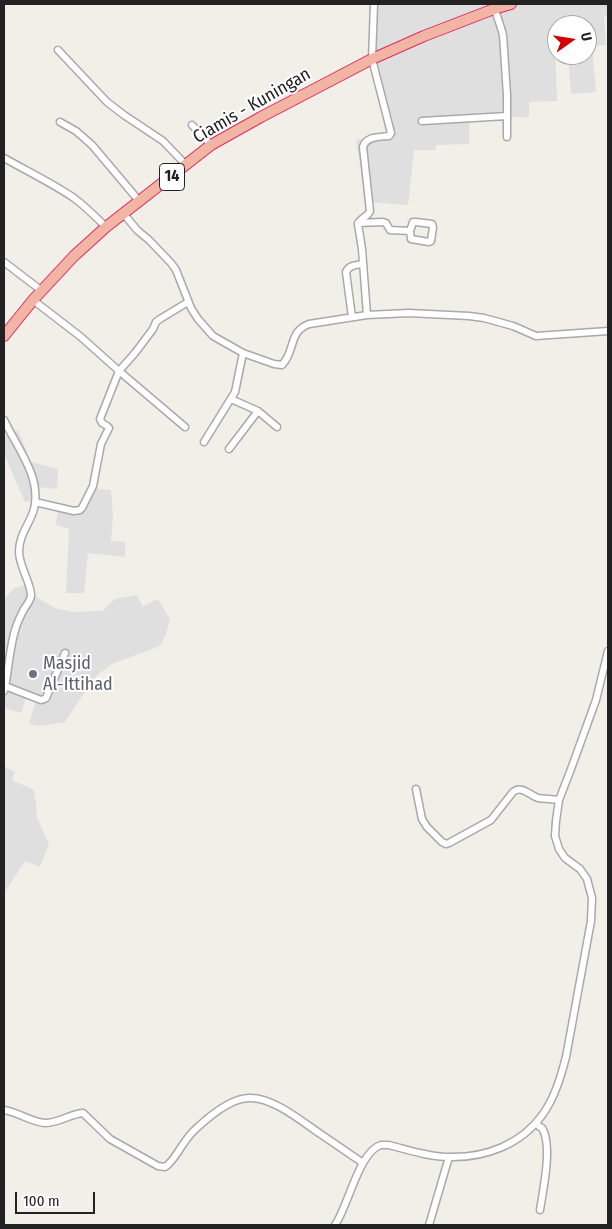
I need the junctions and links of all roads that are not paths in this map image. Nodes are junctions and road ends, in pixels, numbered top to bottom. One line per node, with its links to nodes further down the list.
1 (374, 4): 5 (street)
2 (511, 4): 3 (highway, Ciamis - Kuningan / 14)
3 (493, 6): 5 (highway, Ciamis - Kuningan / 14); 6 (street)
4 (58, 50): 13 (street)
5 (372, 59): 11 (highway, Ciamis - Kuningan / 14); 16 (street)
6 (507, 116): 7 (street); 10 (street)
7 (422, 121)
8 (60, 122): 14 (street)
9 (192, 125): 11 (street)
10 (507, 137)
11 (212, 145): 13 (highway, Ciamis - Kuningan / 14)
12 (4, 158): 17 (street)
13 (186, 165): 14 (highway, Ciamis - Kuningan / 14)
14 (140, 202): 15 (highway, Ciamis - Kuningan / 14)
15 (123, 213): 17 (highway, Ciamis - Kuningan / 14); 23 (street)
16 (358, 223): 18 (street); 20 (street)
17 (106, 227): 21 (highway, Ciamis - Kuningan / 14)
18 (410, 232)
19 (4, 262): 21 (street)
20 (362, 264): 24 (street); 25 (street)
21 (42, 291): 22 (highway, Ciamis - Kuningan / 14)
22 (33, 300): 27 (highway, Ciamis - Kuningan / 14); 29 (street)
23 (188, 302): 28 (street); 29 (street)
24 (367, 315): 25 (street); 26 (street)
25 (352, 317): 28 (street)
26 (608, 331)
27 (4, 336)
28 (243, 353): 30 (street)
29 (119, 371): 33 (street); 37 (street)
30 (231, 399): 31 (street); 35 (street)
31 (258, 412): 34 (street); 36 (street)
32 (4, 420): 37 (street)
33 (185, 426)
34 (277, 427)
35 (204, 442)
36 (229, 449)
37 (35, 502): 40 (street)
38 (608, 651): 42 (street)
39 (64, 653): 40 (street)
40 (4, 689)
41 (416, 789): 42 (street)
42 (558, 800): 44 (street)
43 (4, 1110): 46 (street)
44 (536, 1123): 45 (street); 47 (street)
45 (449, 1158): 46 (street); 49 (street)
46 (363, 1162): 48 (street)
47 (540, 1210)
48 (335, 1225)
49 (429, 1225)

